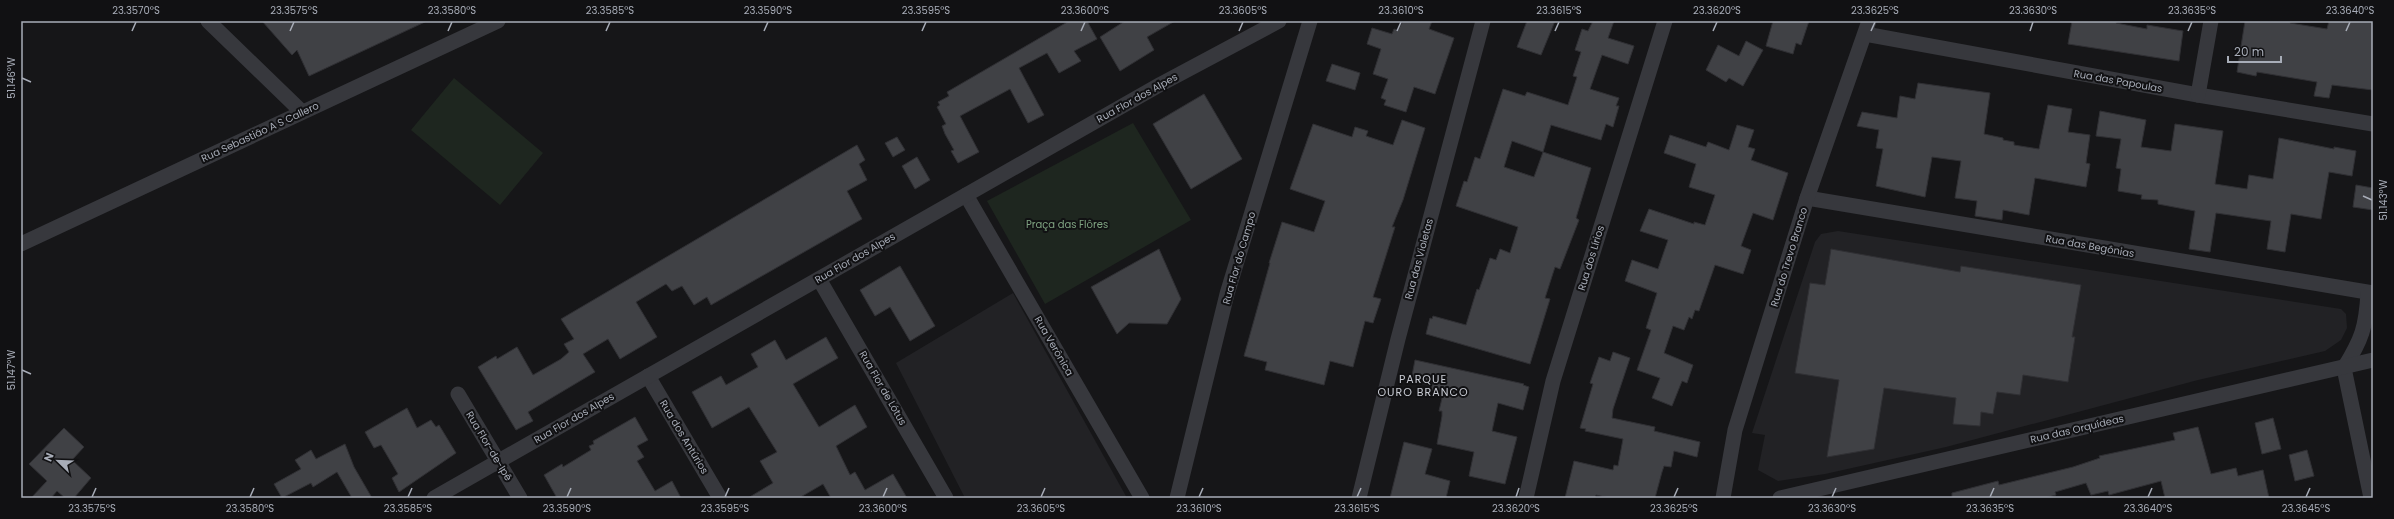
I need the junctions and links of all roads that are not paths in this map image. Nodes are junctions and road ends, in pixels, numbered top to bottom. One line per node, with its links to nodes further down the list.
1 (208, 21): 10 (street)
2 (498, 21): 10 (street, Rua Sebastião A S Callero)
3 (1279, 21): 12 (street, Rua Flor dos Alpes)
4 (1310, 21): 27 (street, Rua Flor do Campo)
5 (1483, 21): 28 (street, Rua das Violetas)
6 (1665, 21): 29 (street, Rua dos Lírios)
7 (2211, 21): 9 (street)
8 (1867, 27): 9 (street, Rua das Papoulas); 13 (street, Rua do Trevo Branco)
9 (2198, 95): 11 (street, Rua das Papoulas)
10 (302, 112): 14 (street, Rua Sebastião A S Callero)
11 (2373, 124)
12 (966, 195): 15 (street, Rua Flor dos Alpes); 26 (street, Rua Verônica)
13 (1807, 198): 16 (street, Rua das Begônias); 30 (street, Rua do Trevo Branco)
14 (21, 244)
15 (819, 279): 19 (street, Rua Flor dos Alpes); 25 (street, Rua Flor de Lótus)
16 (2371, 293): 18 (street)
17 (2373, 360): 18 (street, Rua das Orquídeas)
18 (2344, 368): 31 (street, Rua das Orquídeas); 32 (street)
19 (648, 376): 21 (street, Rua Flor dos Alpes); 24 (street, Rua dos Antúrios)
20 (458, 394): 21 (street, Rua Flor-de-Ipê)
21 (499, 461): 22 (street, Rua Flor dos Alpes); 23 (street, Rua Flor-de-Ipê)
22 (434, 498)
23 (520, 498)
24 (720, 498)
25 (946, 498)
26 (1142, 498)
27 (1177, 498)
28 (1358, 498)
29 (1526, 498)
30 (1723, 498)
31 (1780, 498)
32 (2372, 498)

